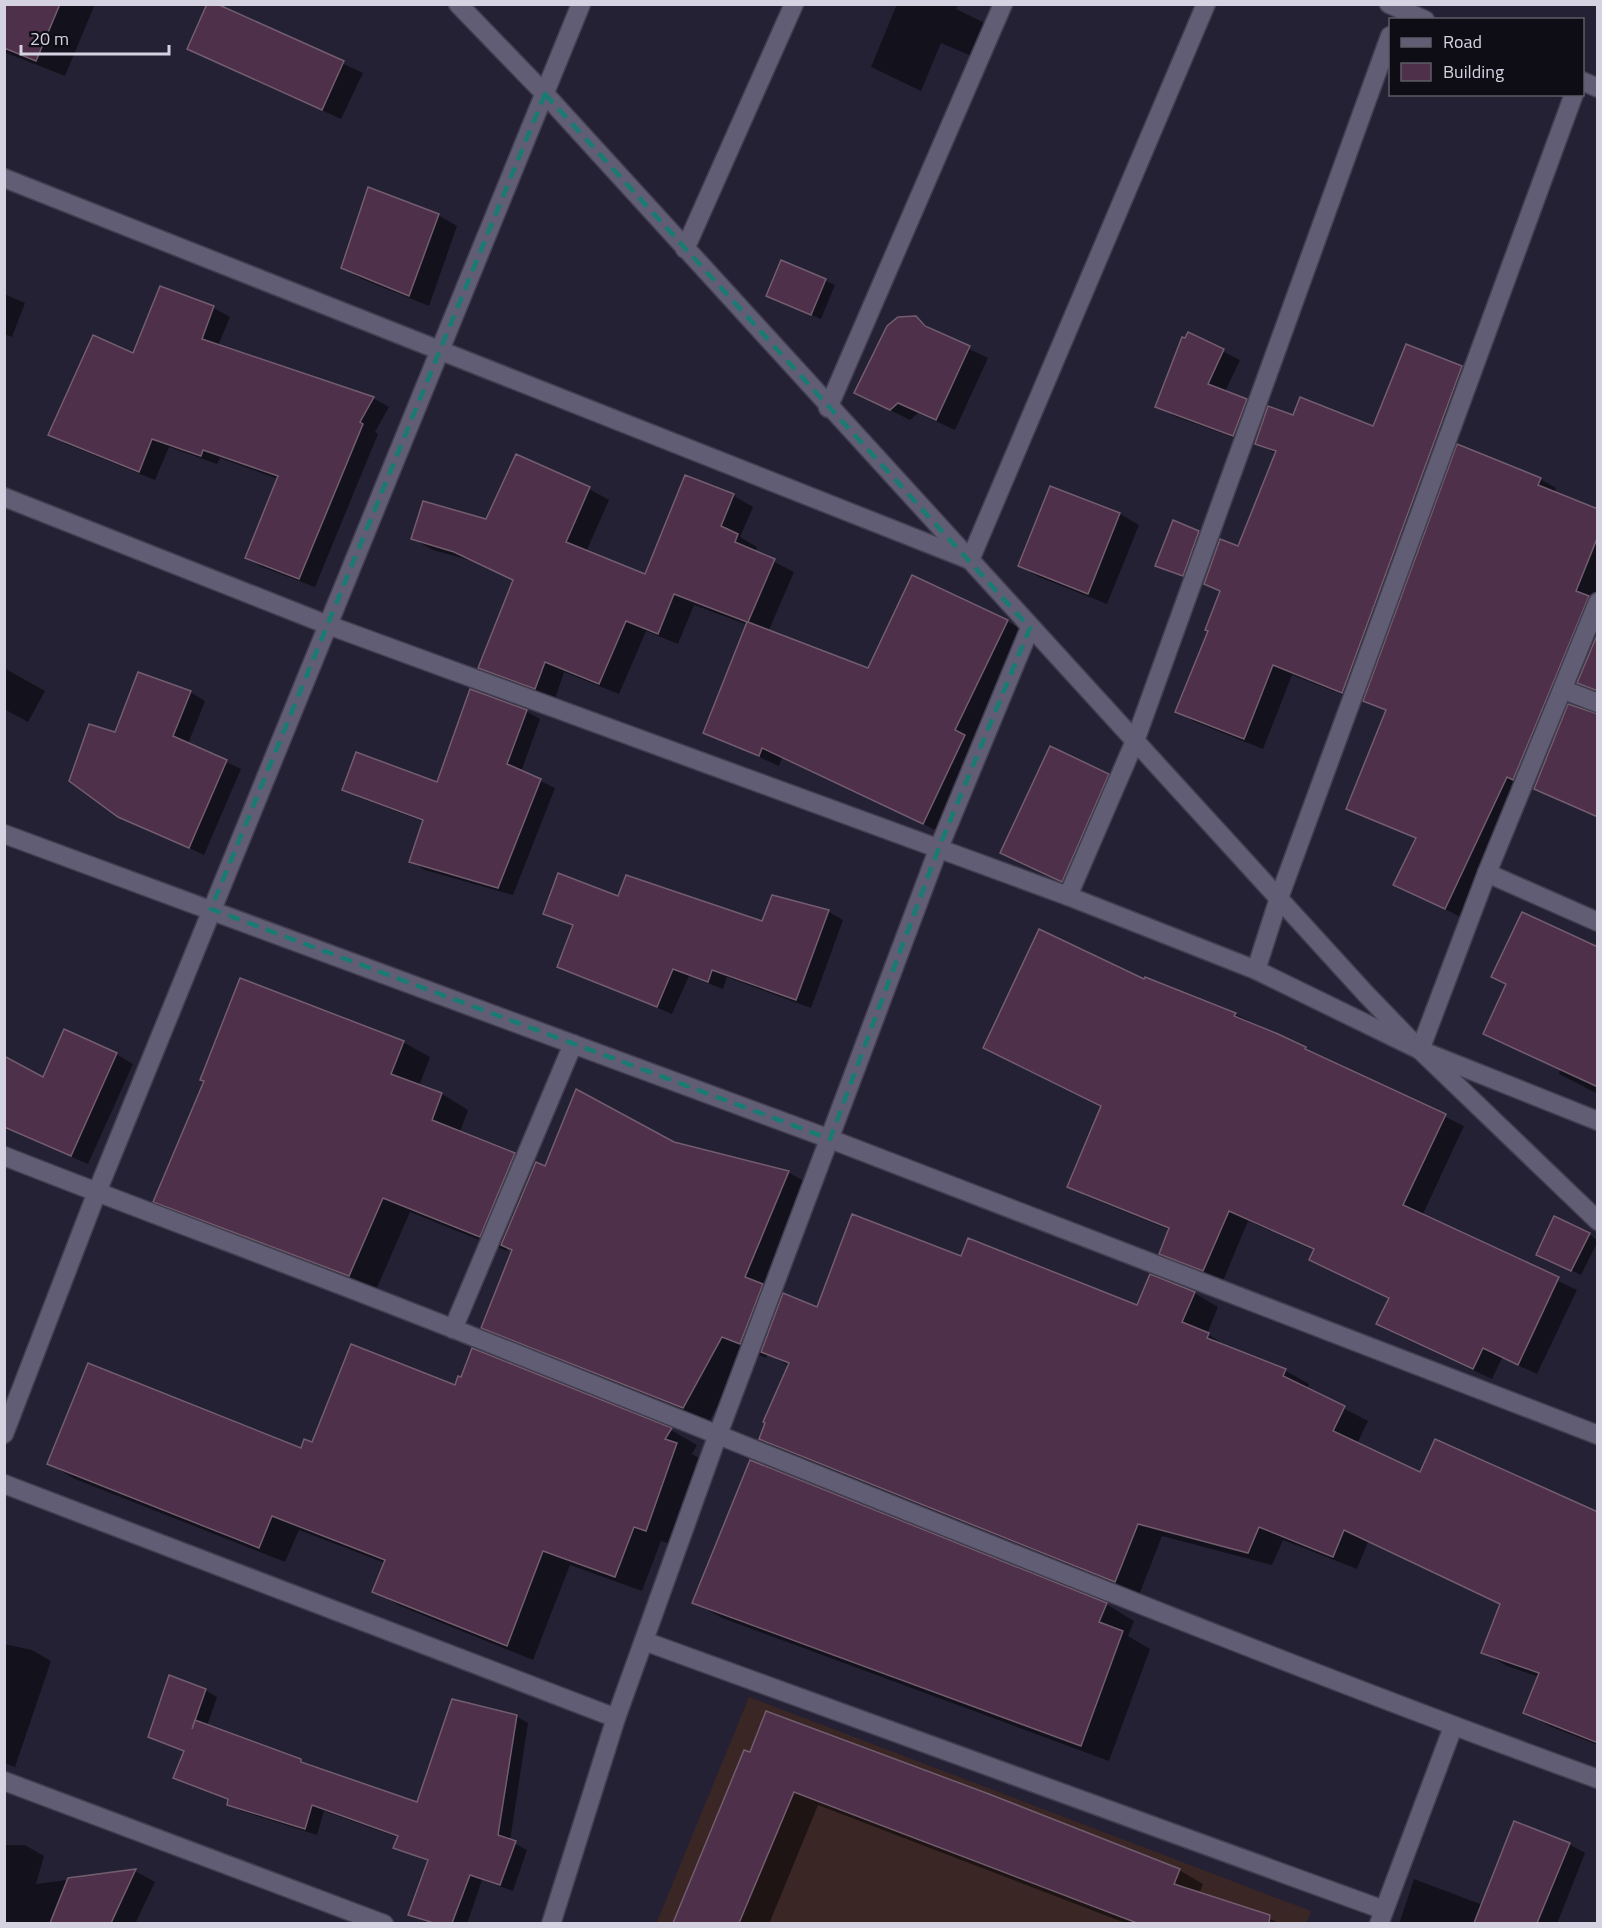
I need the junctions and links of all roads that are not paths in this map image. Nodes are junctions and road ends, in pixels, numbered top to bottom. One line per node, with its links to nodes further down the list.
1 (458, 4): 11 (street)
2 (581, 4): 11 (street)
3 (794, 4): 14 (street)
4 (1003, 4): 16 (street)
5 (1206, 4): 18 (street)
6 (1395, 11): 7 (street)
7 (1418, 18)
8 (1389, 39): 24 (street)
9 (1584, 82): 10 (street)
10 (1598, 88)
11 (544, 94): 14 (street); 15 (street)
12 (1573, 96): 29 (street)
13 (4, 178): 15 (street)
14 (685, 249): 16 (street)
15 (440, 350): 18 (street); 20 (street)
16 (828, 408): 18 (street)
17 (4, 497): 20 (street)
18 (970, 560): 21 (street)
19 (1598, 603): 22 (street)
20 (328, 626): 26 (street); 30 (street)
21 (1030, 628): 24 (street); 26 (street)
22 (1564, 690): 23 (street); 27 (street)
23 (1598, 703)
24 (1135, 741): 28 (street); 29 (street)
25 (4, 834): 30 (street)
26 (938, 850): 28 (street); 36 (street)
27 (1487, 873): 31 (street); 34 (street)
28 (1068, 896): 32 (street)
29 (1279, 898): 32 (street); 34 (street)
30 (211, 909): 33 (street); 38 (street)
31 (1598, 922)
32 (1256, 970): 34 (street)
33 (573, 1044): 36 (street); 40 (street)
34 (1420, 1050): 35 (street); 39 (street)
35 (1598, 1121)
36 (830, 1139): 42 (street); 43 (street)
37 (4, 1156): 38 (street)
38 (97, 1192): 40 (street); 41 (street)
39 (1598, 1221)
40 (453, 1329): 43 (street)
41 (4, 1434)
42 (1598, 1434)
43 (717, 1437): 45 (street); 47 (street)
44 (4, 1484): 46 (street)
45 (644, 1641): 46 (street); 50 (street)
46 (616, 1718): 52 (street)
47 (1453, 1727): 48 (street); 50 (street)
48 (1598, 1779)
49 (4, 1781): 51 (street)
50 (1381, 1916)
51 (384, 1923)
52 (551, 1923)

